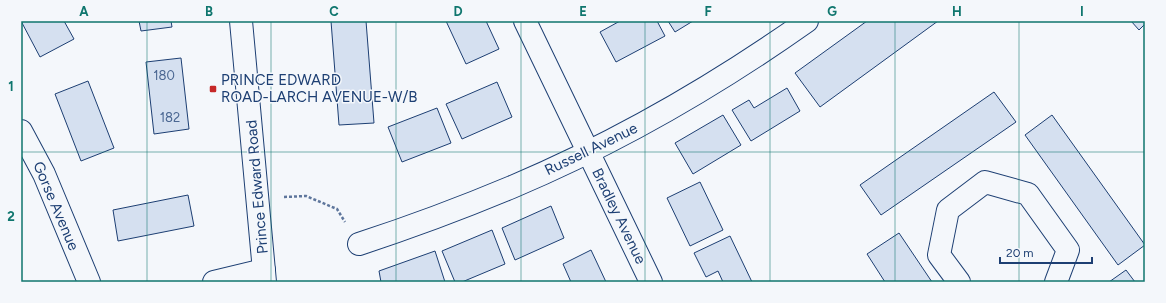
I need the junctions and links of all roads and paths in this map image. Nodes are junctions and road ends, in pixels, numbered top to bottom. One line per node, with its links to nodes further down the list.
1 (241, 21): 6 (street, Prince Edward Road)
2 (525, 21): 5 (street, Bradley Avenue)
3 (808, 21): 5 (street, Russell Avenue)
4 (21, 131): 9 (street, Gorse Avenue)
5 (588, 152): 7 (street, Russell Avenue); 11 (street, Bradley Avenue)
6 (258, 199): 7 (path); 8 (street, Prince Edward Road)
7 (359, 244)
8 (265, 276): 10 (street)
9 (89, 282)
10 (214, 282)
11 (652, 282)
12 (959, 282): 13 (street)
13 (1056, 282)

